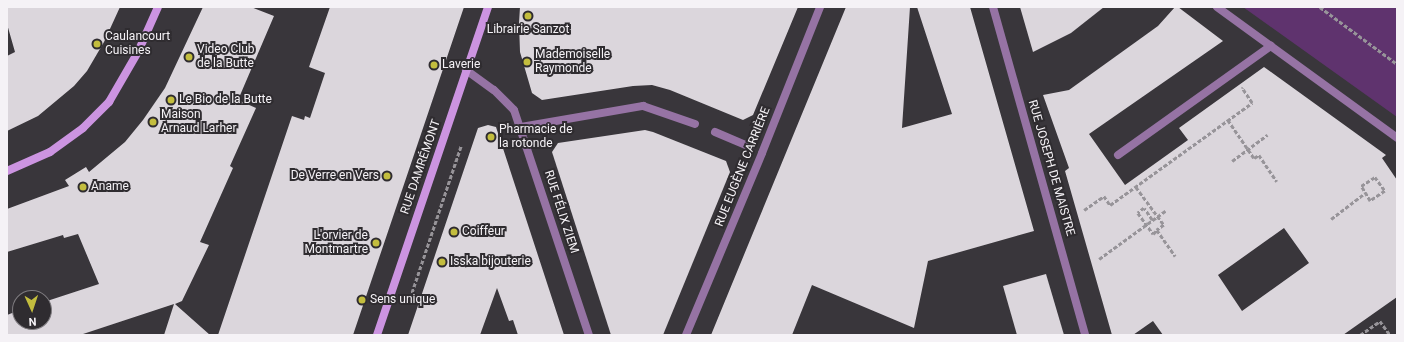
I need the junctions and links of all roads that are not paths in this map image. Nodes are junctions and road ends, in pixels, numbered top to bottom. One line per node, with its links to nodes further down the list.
1 (158, 7): 14 (street)
2 (488, 7): 7 (street, RUE DAMRÉMONT)
3 (820, 7): 17 (street, RUE EUGÈNE CARRIÈRE)
4 (993, 7): 18 (street, RUE JOSEPH DE MAISTRE)
5 (1217, 7): 6 (street)
6 (1271, 46): 11 (street); 13 (street)
7 (466, 70): 9 (street, RUE FÉLIX ZIEM); 15 (street, RUE DAMRÉMONT)
8 (695, 124): 9 (street)
9 (521, 127): 16 (street, RUE FÉLIX ZIEM)
10 (715, 132): 12 (street)
11 (1397, 138)
12 (750, 147)
13 (1118, 154)
14 (7, 171)
15 (377, 335)
16 (589, 335)
17 (686, 335)
18 (1085, 335)

